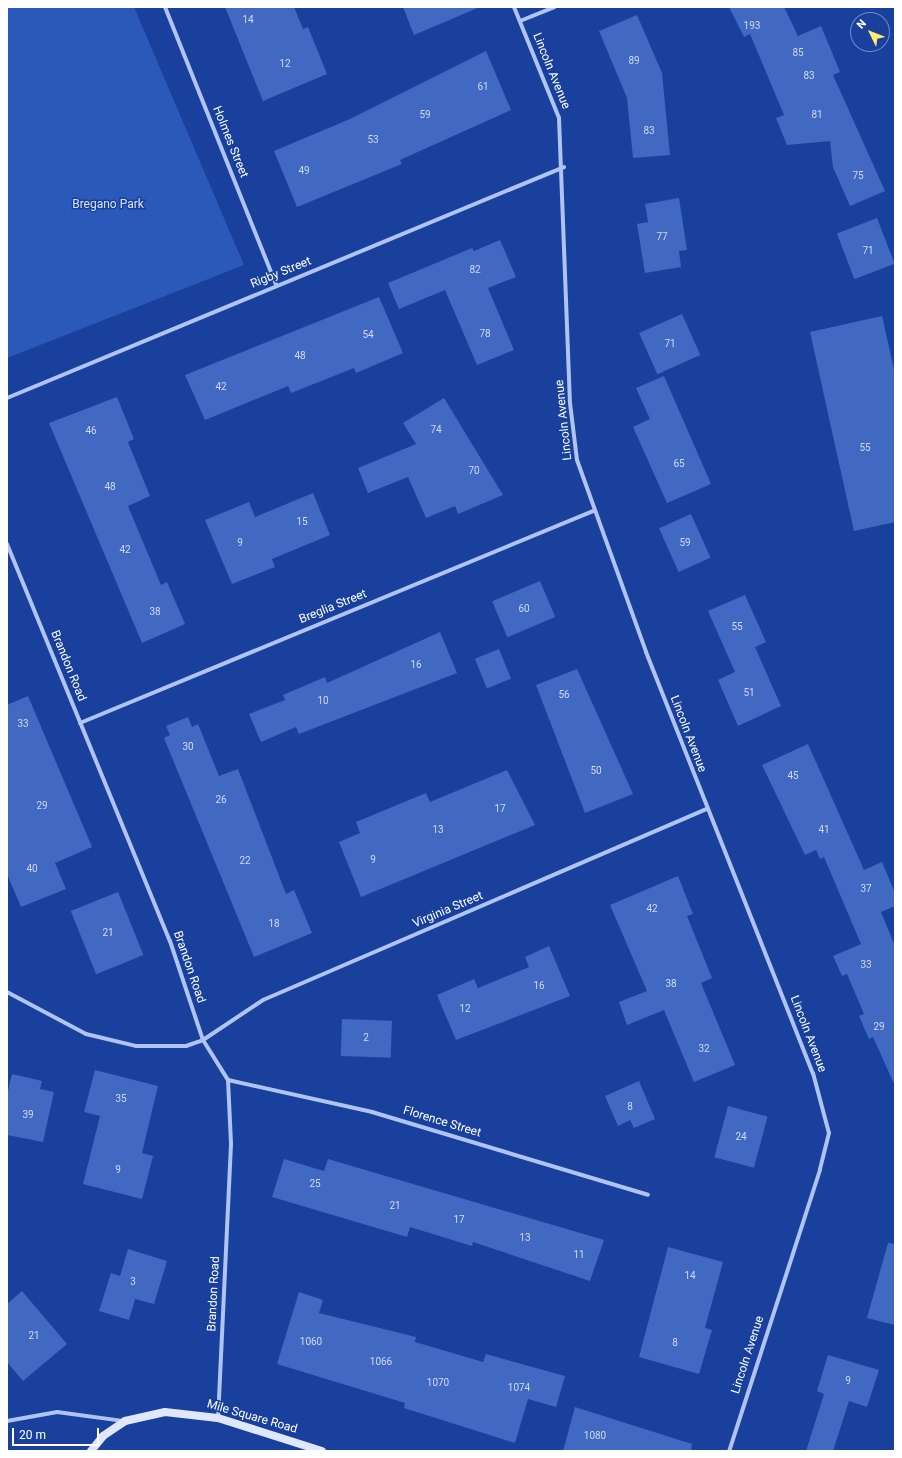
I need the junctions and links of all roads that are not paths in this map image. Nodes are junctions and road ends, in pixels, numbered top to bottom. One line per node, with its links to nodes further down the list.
1 (165, 7): 6 (street, Holmes Street)
2 (514, 7): 4 (street, Lincoln Avenue)
3 (554, 7): 4 (street)
4 (520, 21): 5 (street, Lincoln Avenue)
5 (564, 167): 6 (street, Rigby Street); 8 (street, Lincoln Avenue)
6 (276, 285): 7 (street, Rigby Street)
7 (7, 398)
8 (594, 511): 10 (street, Breglia Street); 11 (street, Lincoln Avenue)
9 (7, 544): 10 (street, Brandon Road)
10 (80, 723): 13 (street, Brandon Road)
11 (706, 809): 13 (street, Virginia Street); 21 (street, Lincoln Avenue)
12 (7, 992): 13 (street)
13 (203, 1040): 14 (street, Brandon Road)
14 (228, 1080): 15 (street, Florence Street); 16 (street, Brandon Road)
15 (648, 1195)
16 (218, 1418): 18 (street, Mile Square Road); 20 (street, Mile Square Road)
17 (7, 1421): 18 (street)
18 (125, 1421): 19 (street, Mile Square Road)
19 (91, 1451)
20 (322, 1451)
21 (729, 1451)

